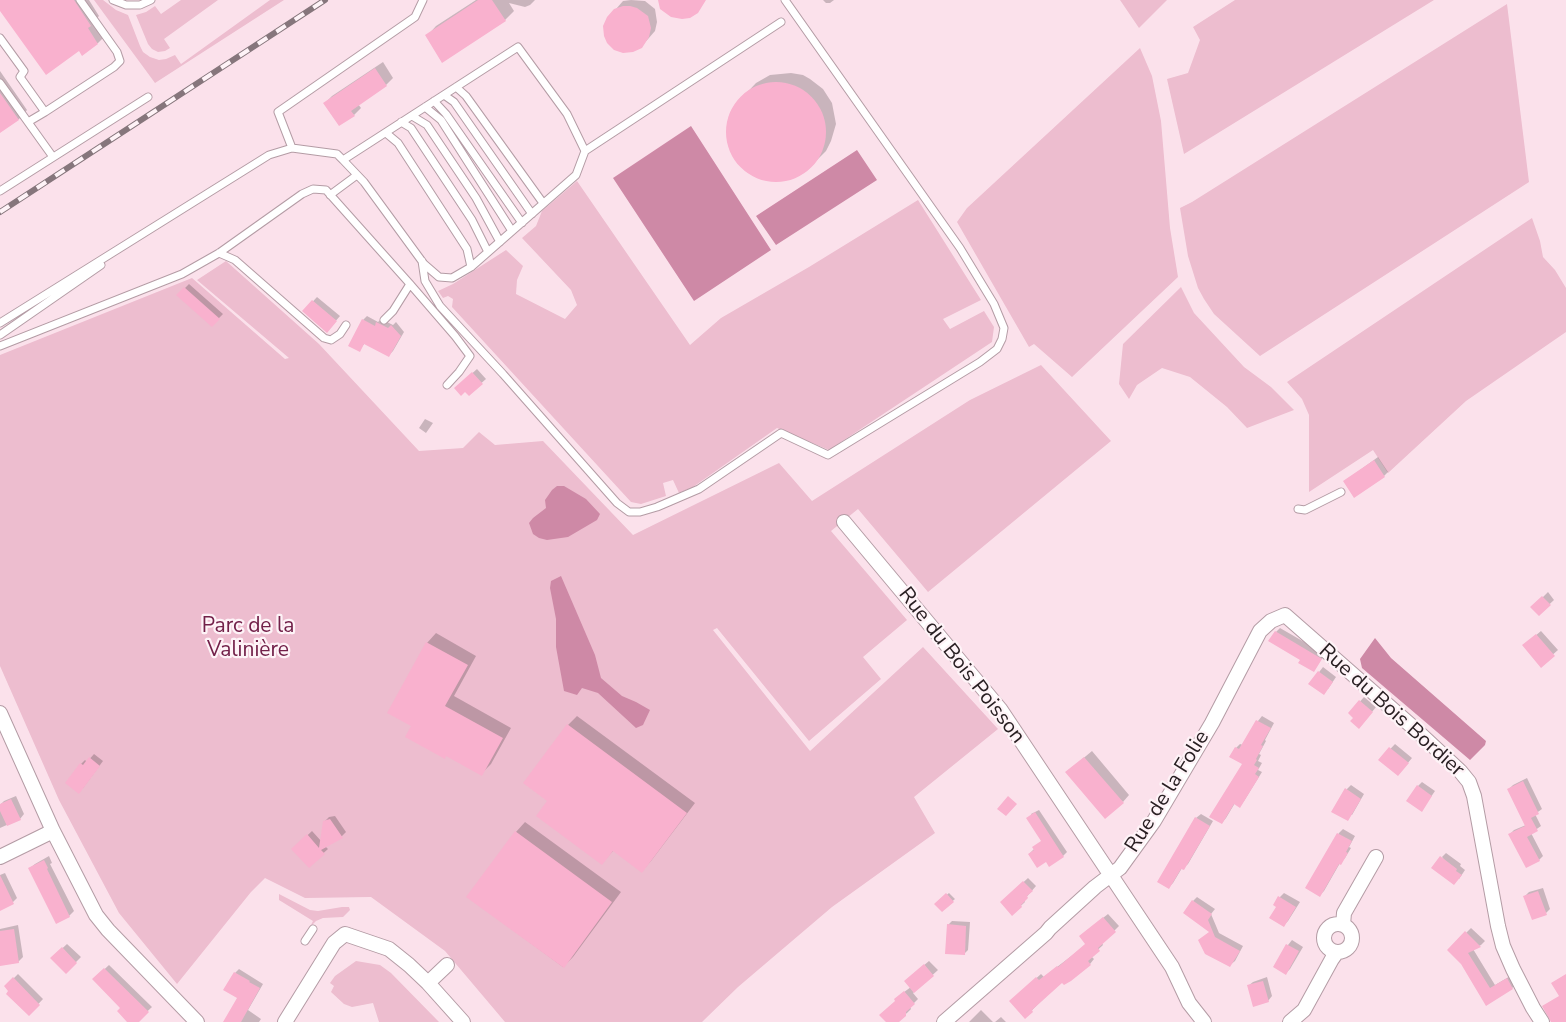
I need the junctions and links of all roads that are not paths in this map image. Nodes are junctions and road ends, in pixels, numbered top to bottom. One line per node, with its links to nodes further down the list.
1 (80, 0): 14 (lane)
2 (113, 0): 3 (lane)
3 (151, 0)
4 (423, 0): 19 (lane)
5 (785, 0): 34 (lane)
6 (781, 22): 20 (lane)
7 (0, 38): 14 (lane)
8 (0, 83): 16 (lane)
9 (456, 87): 10 (lane); 20 (lane); 26 (lane)
10 (444, 95): 12 (lane); 27 (lane)
11 (148, 97): 21 (lane)
12 (434, 101): 13 (lane); 29 (lane)
13 (425, 107): 15 (lane); 30 (lane)
14 (45, 112): 16 (lane)
15 (412, 116): 17 (lane); 31 (lane)
16 (28, 122): 21 (lane)
17 (401, 122): 18 (lane); 32 (lane)
18 (386, 133): 22 (lane); 35 (lane)
19 (292, 148): 22 (lane); 28 (lane)
20 (585, 151): 26 (lane)
21 (53, 157): 24 (lane)
22 (343, 160): 23 (lane)
23 (357, 175): 25 (lane); 34 (lane)
24 (0, 191)
25 (330, 195): 33 (lane); 36 (lane)
26 (543, 203): 27 (lane)
27 (532, 214): 29 (lane)
28 (172, 215): 38 (lane); 40 (lane)
29 (522, 223): 30 (lane)
30 (512, 231): 31 (lane)
31 (500, 242): 32 (lane)
32 (488, 252): 35 (lane)
33 (219, 253): 39 (lane); 41 (lane)
34 (422, 261): 35 (lane)
35 (471, 267)
36 (410, 284): 37 (lane); 42 (lane)
37 (384, 320)
38 (0, 322)
39 (346, 325)
40 (0, 335)
41 (0, 346)
42 (447, 385)
43 (1341, 492): 44 (lane)
44 (1298, 509)
45 (844, 522): 51 (street, Rue du Bois Poisson)
46 (1285, 615): 51 (street, Rue de la Folie); 64 (street, Rue du Bois Bordier)
47 (0, 713): 48 (street)
48 (53, 831): 50 (street); 58 (street)
49 (1376, 856): 52 (street)
50 (0, 857)
51 (1110, 876): 61 (street, Rue de la Folie); 62 (street, Rue du Bois Poisson)
52 (1343, 925): 55 (street); 55 (street)
53 (313, 929): 54 (lane)
54 (305, 942)
55 (1337, 952): 63 (street)
56 (447, 965): 57 (street)
57 (428, 984): 59 (street); 60 (street)
58 (198, 1022)
59 (285, 1022)
60 (463, 1022)
61 (944, 1022)
62 (1204, 1022)
63 (1290, 1022)
64 (1542, 1022)

